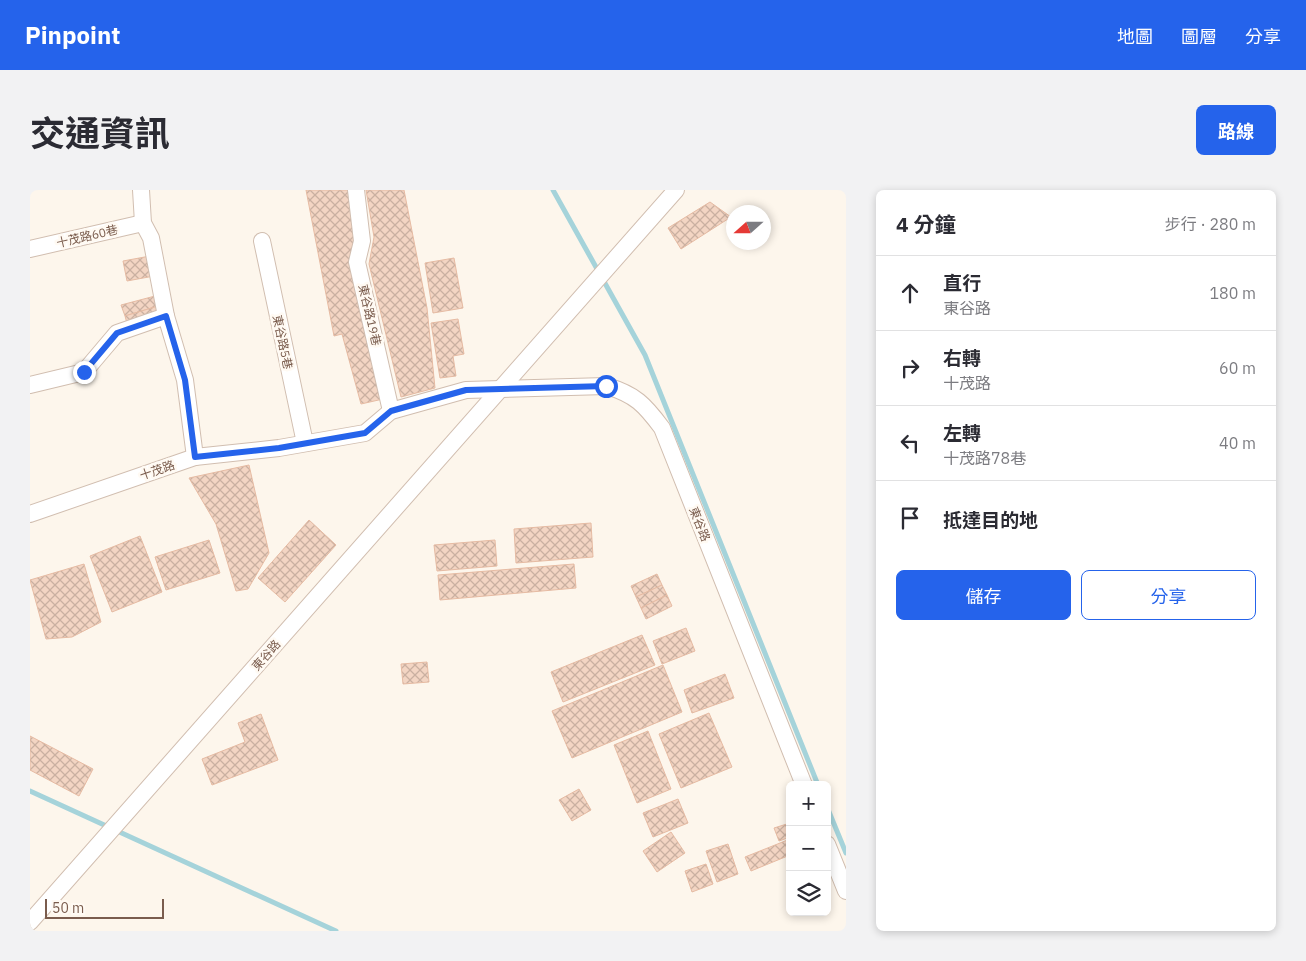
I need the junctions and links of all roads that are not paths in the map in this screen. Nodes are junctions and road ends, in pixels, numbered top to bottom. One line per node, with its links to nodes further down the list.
1 (140, 190): 4 (street)
2 (356, 190): 10 (street, 東谷路19巷)
3 (676, 190): 9 (street, 東谷路)
4 (143, 223): 6 (street, 十茂路60巷); 7 (street)
5 (262, 241): 11 (street, 東谷路5巷)
6 (30, 249)
7 (166, 316): 8 (street); 12 (street)
8 (30, 385)
9 (502, 388): 10 (street, 東谷路); 14 (street, 東谷路); 17 (street, 東谷路)
10 (391, 411): 11 (street, 東谷路)
11 (305, 443): 12 (street, 東谷路)
12 (195, 457): 13 (street, 十茂路)
13 (30, 514)
14 (802, 781)
15 (831, 854): 16 (street)
16 (846, 891)
17 (30, 922)

